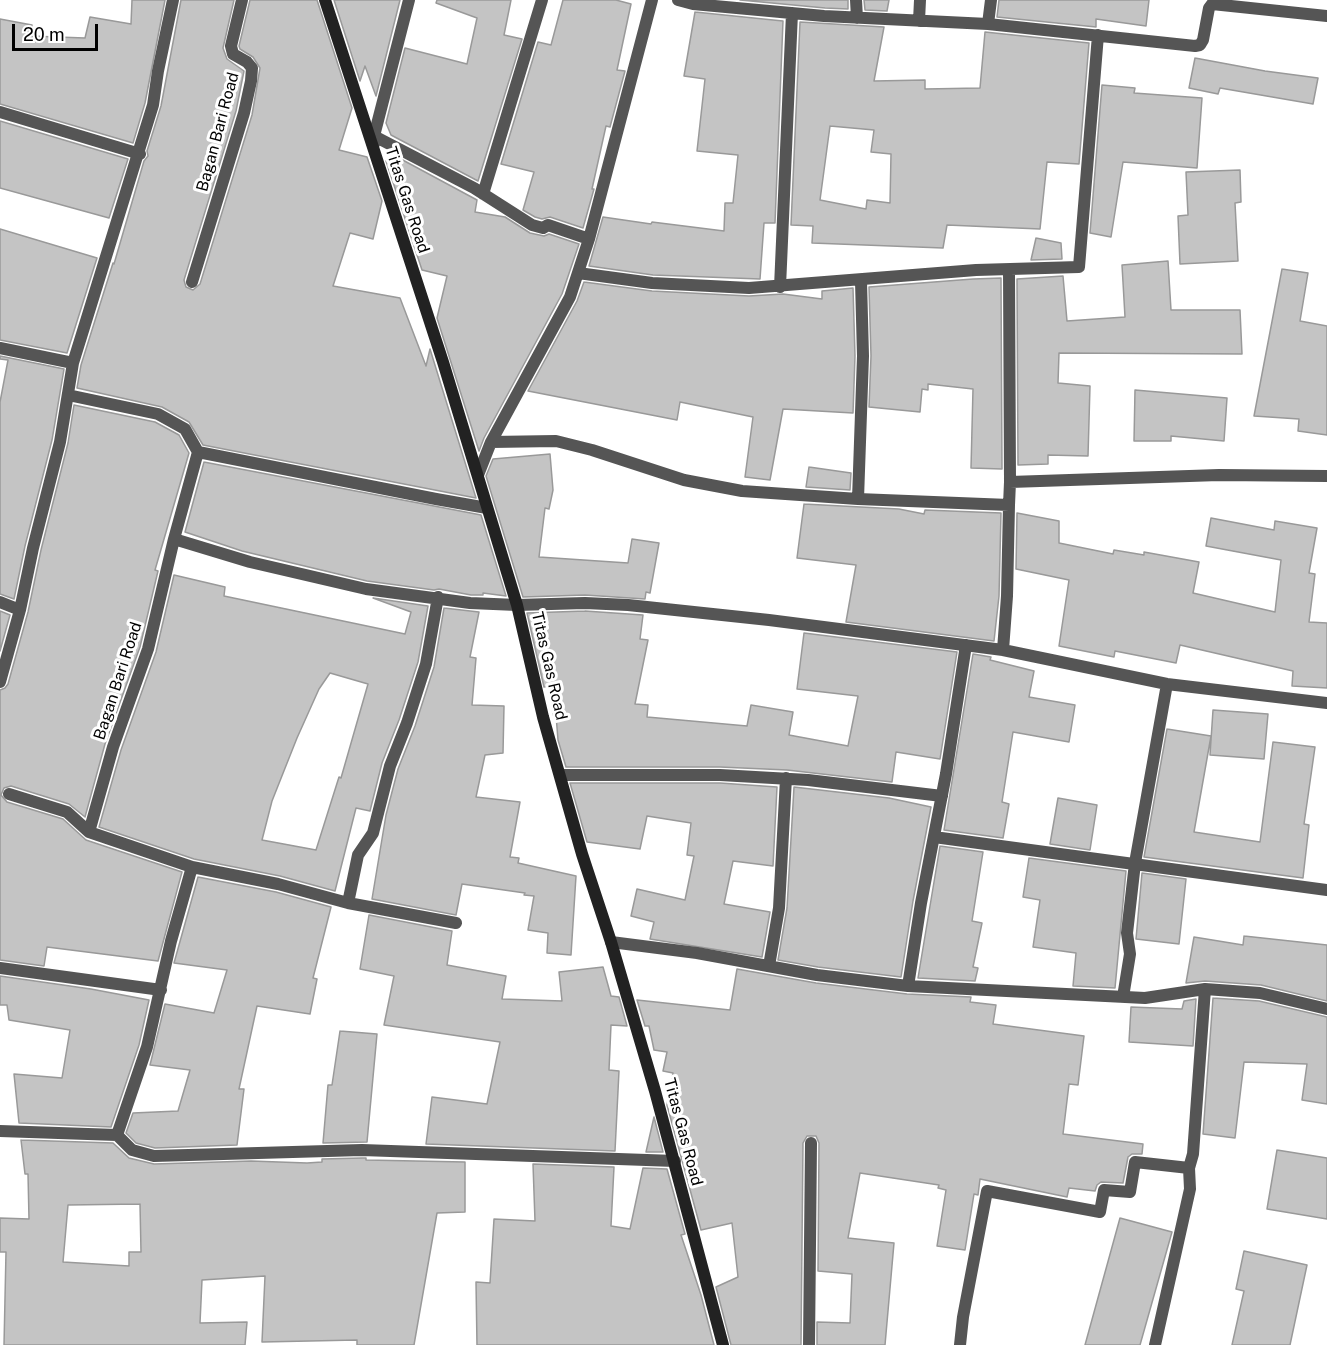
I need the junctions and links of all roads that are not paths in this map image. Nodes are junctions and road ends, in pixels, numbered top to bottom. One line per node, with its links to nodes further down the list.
1 (173, 0): 20 (street)
2 (242, 0): 26 (street, Bagan Bari Road)
3 (325, 0): 19 (street, Titas Gas Road)
4 (409, 0): 18 (street)
5 (542, 0): 21 (street)
6 (652, 0): 22 (street)
7 (678, 0): 11 (street)
8 (856, 0): 13 (street)
9 (920, 0): 14 (street)
10 (991, 0): 15 (street)
11 (785, 8): 13 (street); 27 (street)
12 (1327, 16): 16 (street)
13 (857, 18): 14 (street)
14 (919, 21): 15 (street)
15 (988, 24): 16 (street)
16 (1098, 35): 23 (street)
17 (0, 112): 20 (street)
18 (374, 136): 19 (street); 21 (street)
19 (373, 150): 33 (street, Titas Gas Road)
20 (140, 154): 29 (street)
21 (483, 194): 22 (street)
22 (589, 239): 24 (street)
23 (1009, 270): 25 (street); 35 (street)
24 (578, 273): 27 (street); 31 (street)
25 (861, 281): 27 (street); 36 (street)
26 (192, 282)
27 (780, 287)
28 (0, 348): 29 (street)
29 (73, 363): 30 (street)
30 (68, 395): 32 (street); 43 (street)
31 (491, 442): 33 (street); 36 (street)
32 (198, 453): 38 (street); 39 (street, Bagan Bari Road)
33 (478, 476): 38 (street, Titas Gas Road)
34 (1327, 476): 35 (street)
35 (1010, 482): 37 (street)
36 (858, 499): 37 (street)
37 (1009, 505): 45 (street)
38 (487, 508): 42 (street, Titas Gas Road)
39 (174, 539): 40 (street); 53 (street, Bagan Bari Road)
40 (438, 597): 42 (street); 58 (street)
41 (0, 602): 43 (street)
42 (517, 605): 44 (street); 49 (street, Titas Gas Road)
43 (20, 610): 46 (street)
44 (966, 645): 45 (street); 52 (street)
45 (1003, 650): 47 (street)
46 (0, 682)
47 (1167, 684): 48 (street); 55 (street)
48 (1327, 703)
49 (560, 775): 50 (street); 60 (street, Titas Gas Road)
50 (786, 778): 52 (street); 61 (street)
51 (9, 794): 53 (street)
52 (942, 796): 54 (street)
53 (89, 832): 56 (street)
54 (934, 837): 55 (street); 63 (street)
55 (1135, 863): 57 (street); 66 (street)
56 (192, 867): 58 (street); 65 (street)
57 (1327, 890)
58 (348, 903): 59 (street)
59 (456, 923)
60 (611, 942): 61 (street); 71 (street, Titas Gas Road)
61 (769, 966): 63 (street)
62 (0, 968): 65 (street)
63 (908, 986): 66 (street)
64 (1205, 989): 66 (street); 67 (street); 72 (street)
65 (160, 990): 69 (street)
66 (1123, 997)
67 (1327, 1010)
68 (0, 1131): 69 (street)
69 (117, 1135): 71 (street)
70 (811, 1143): 74 (street)
71 (675, 1161): 73 (street, Titas Gas Road)
72 (1189, 1168): 75 (street); 76 (street)
73 (723, 1345)
74 (809, 1345)
75 (960, 1345)
76 (1155, 1345)

